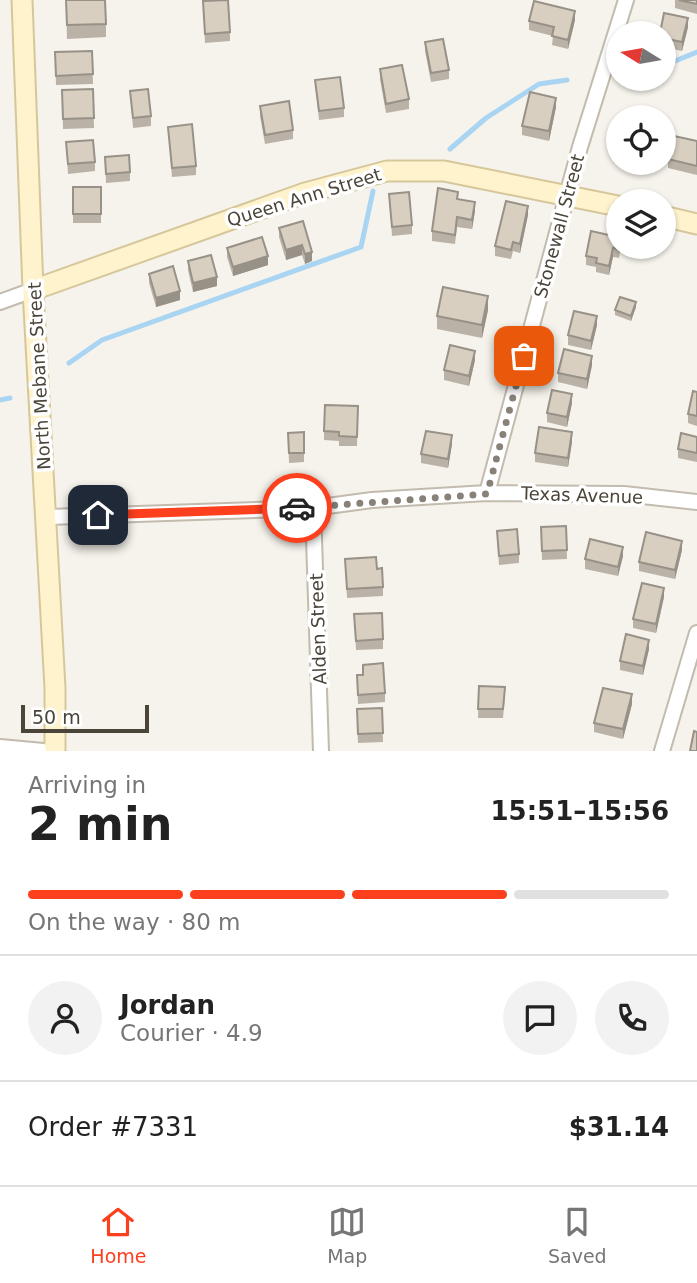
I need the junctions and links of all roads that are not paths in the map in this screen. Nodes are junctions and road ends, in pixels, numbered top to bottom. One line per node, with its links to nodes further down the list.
1 (22, 0): 7 (main road, North Mebane Street)
2 (626, 0): 3 (street, Stonewall Street)
3 (567, 195): 4 (main road, Queen Ann Street); 7 (main road, Queen Ann Street); 9 (street, Stonewall Street)
4 (606, 203)
5 (676, 219): 6 (main road)
6 (697, 224)
7 (33, 290): 8 (street, Queen Ann Street); 12 (main road, North Mebane Street)
8 (0, 302)
9 (487, 494): 10 (street, Texas Avenue); 11 (street, Texas Avenue)
10 (697, 502)
11 (313, 508): 12 (street, Texas Avenue); 17 (street, Alden Street)
12 (48, 517): 16 (main road, North Mebane Street)
13 (697, 633): 18 (street)
14 (0, 747): 15 (street)
15 (43, 751)
16 (55, 751)
17 (321, 751)
18 (662, 751)

